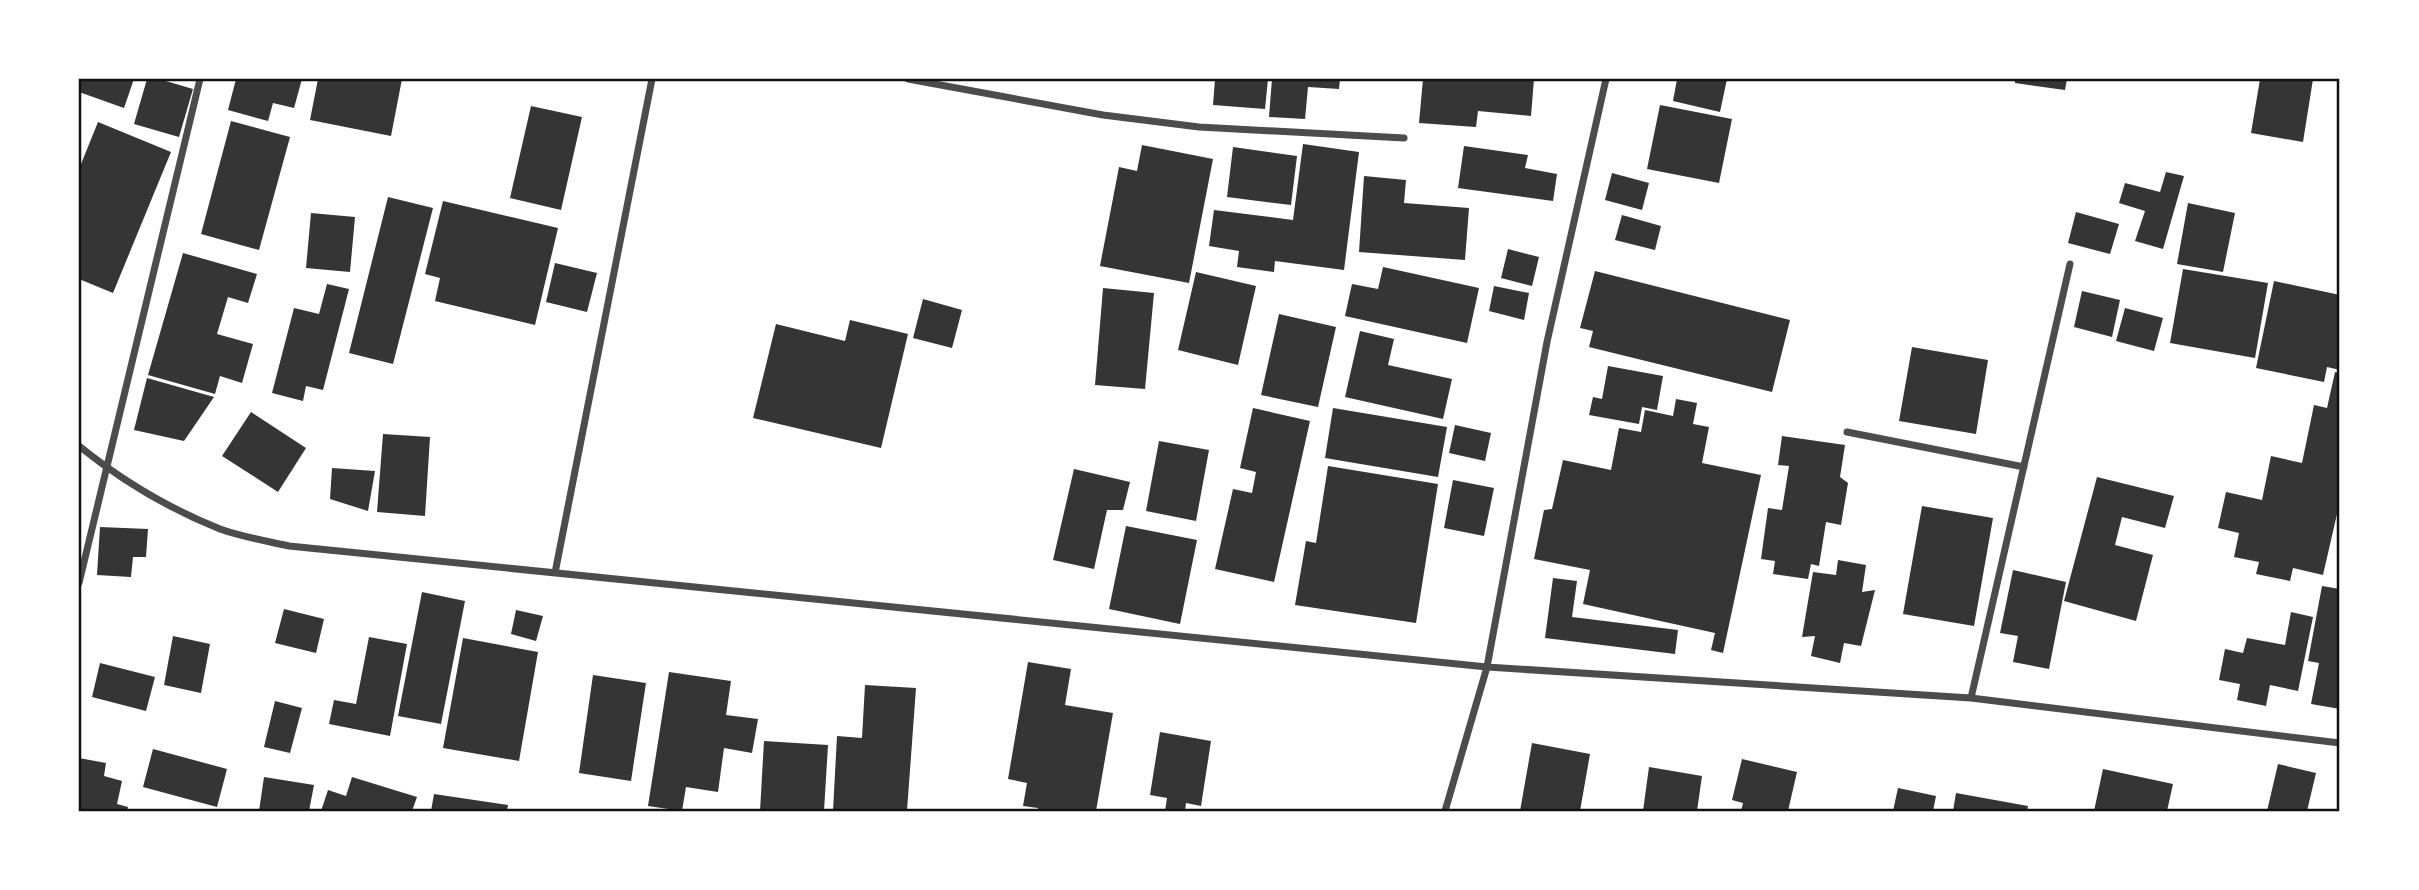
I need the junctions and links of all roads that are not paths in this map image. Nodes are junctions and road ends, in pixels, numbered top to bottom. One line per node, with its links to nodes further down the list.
1 (200, 79): 9 (street)
2 (653, 79): 11 (street)
3 (908, 79): 5 (street)
4 (1606, 79): 13 (street)
5 (1404, 138)
6 (2070, 264): 10 (street)
7 (1847, 432): 10 (street)
8 (79, 446): 9 (street)
9 (105, 467): 11 (street); 12 (street)
10 (2024, 467): 14 (street)
11 (555, 573): 13 (street)
12 (79, 583)
13 (1487, 667): 14 (street); 16 (street)
14 (1971, 698): 15 (street)
15 (2340, 743)
16 (1445, 811)

